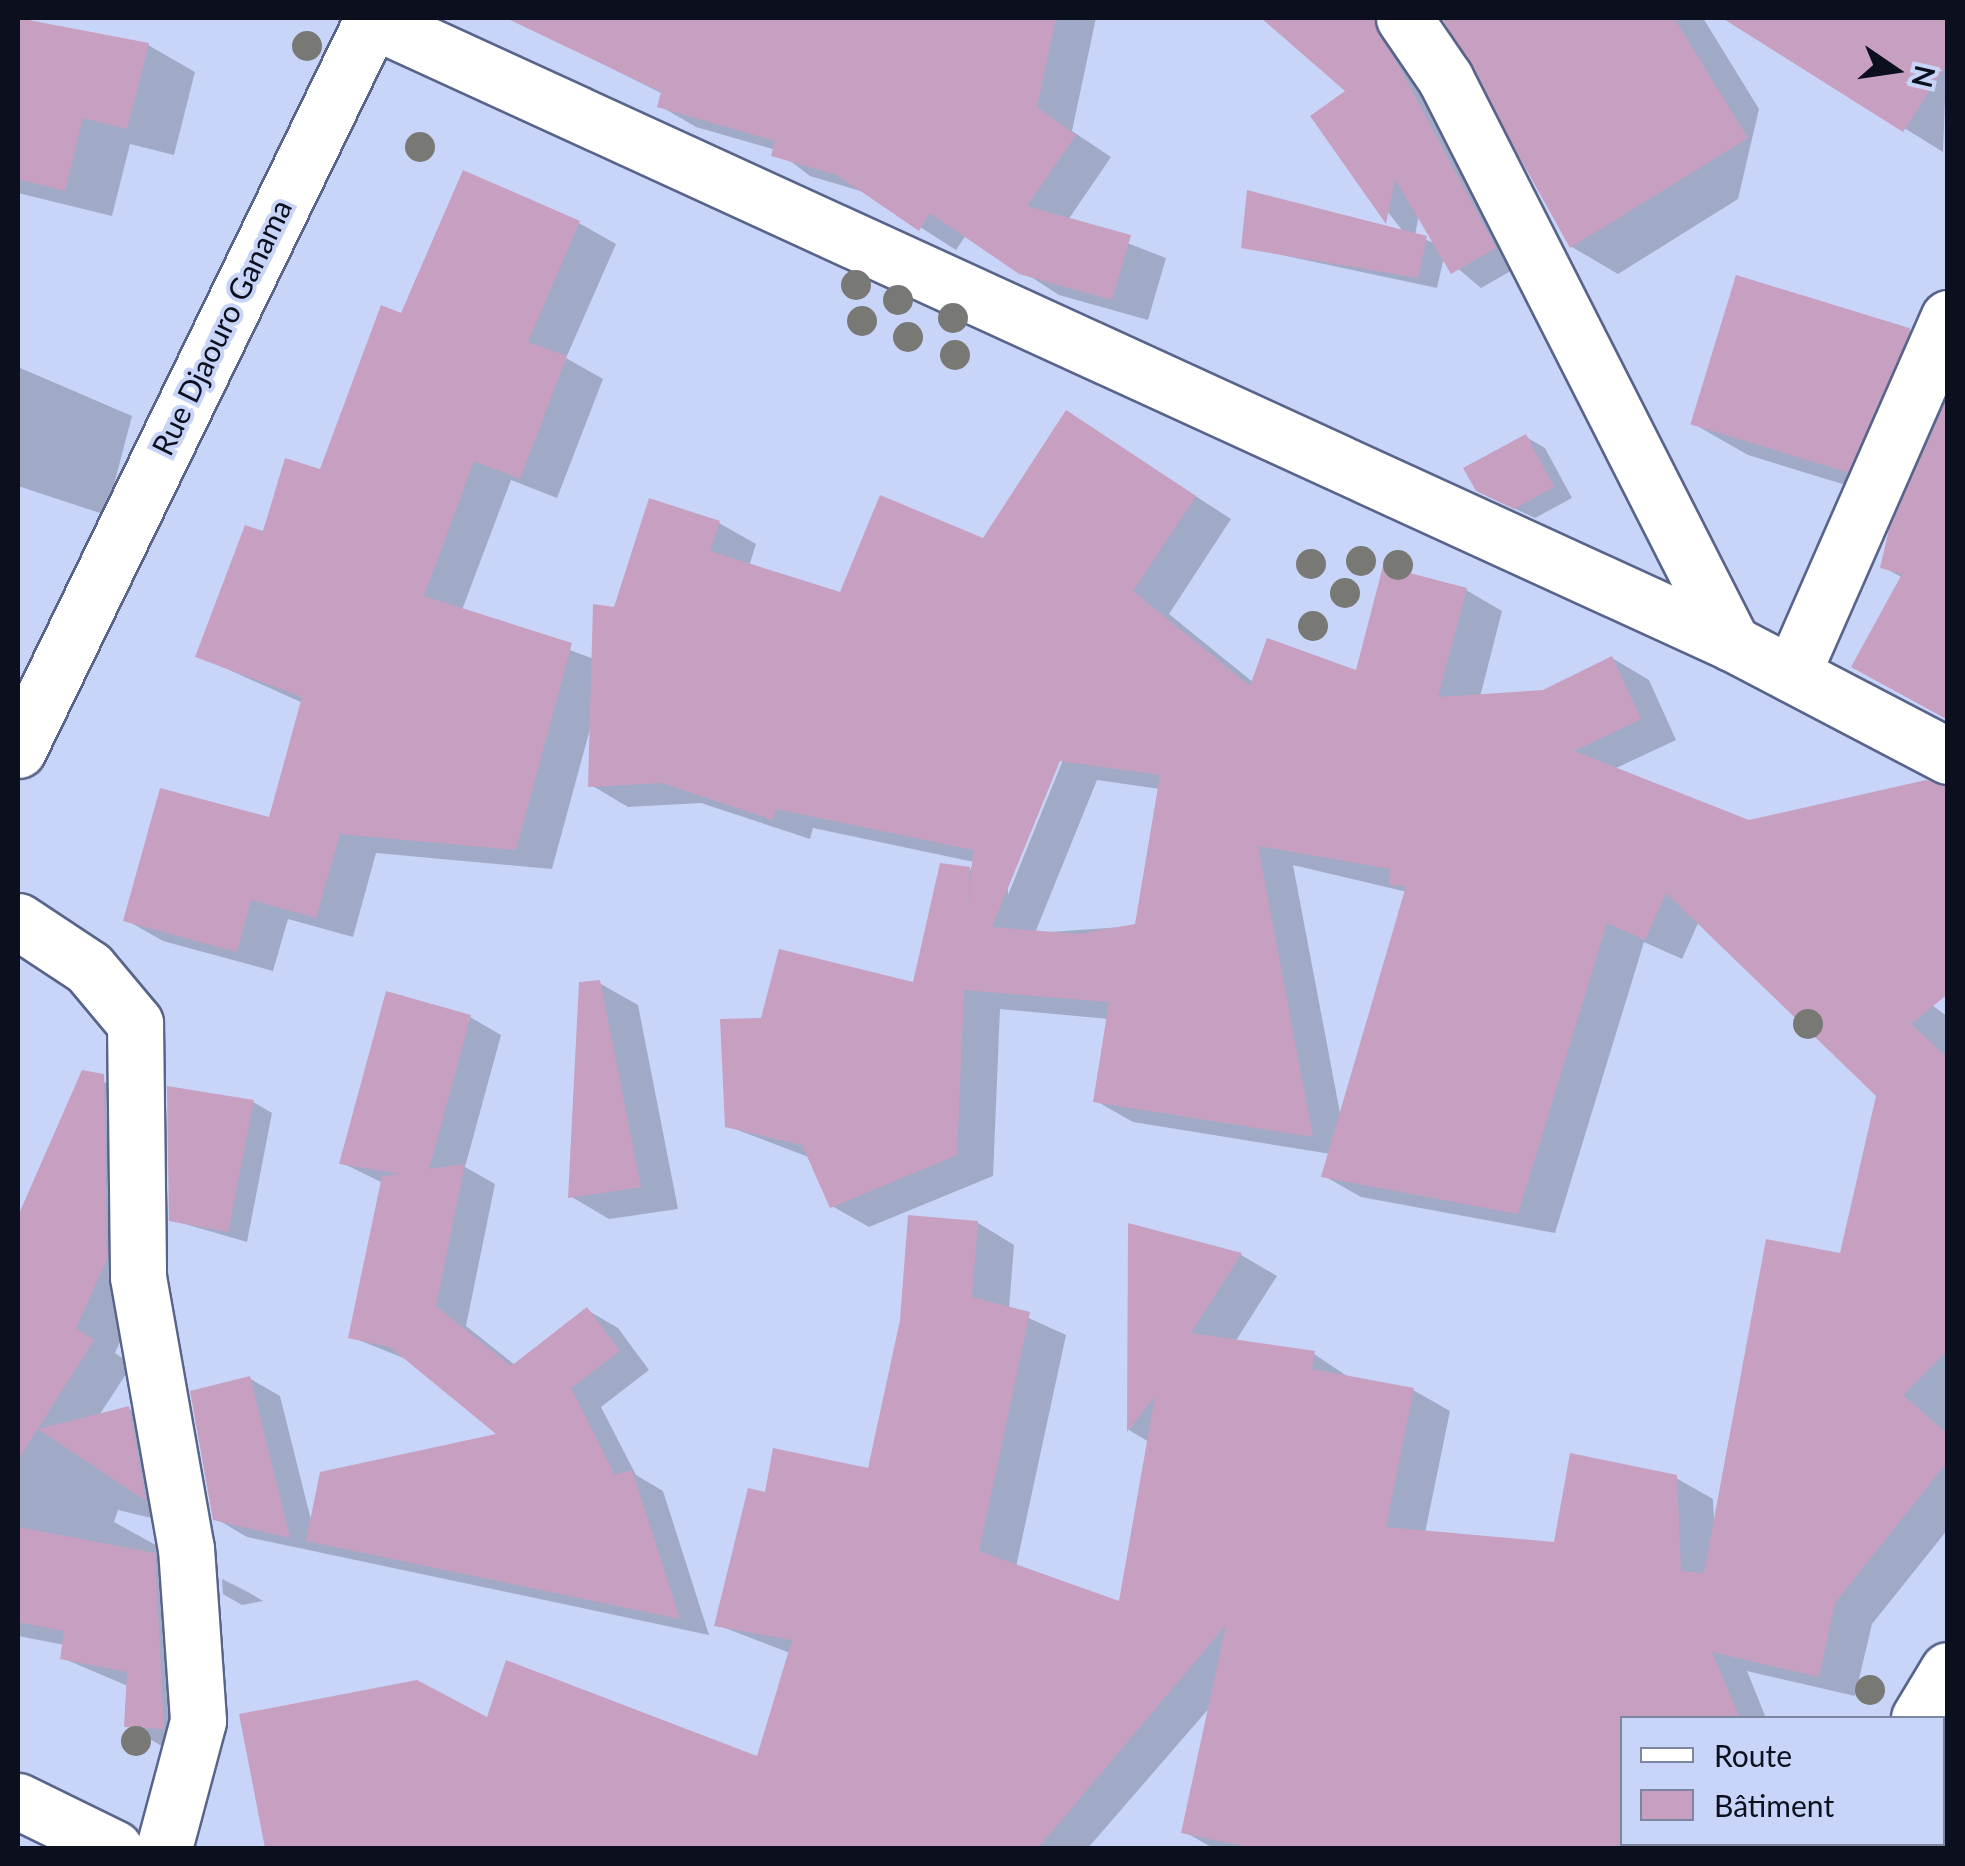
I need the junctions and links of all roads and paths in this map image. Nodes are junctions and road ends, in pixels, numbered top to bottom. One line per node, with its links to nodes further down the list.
1 (372, 18): 4 (street); 6 (street, Rue Djaouro Ganama)
2 (1404, 18): 4 (street)
3 (1948, 318): 5 (street)
4 (1732, 643): 5 (street)
5 (1792, 674): 7 (street)
6 (18, 750)
7 (1948, 756)
8 (18, 921): 13 (street)
9 (1948, 1670): 10 (street)
10 (1919, 1716)
11 (18, 1801): 12 (street)
12 (114, 1848)
13 (164, 1848)

